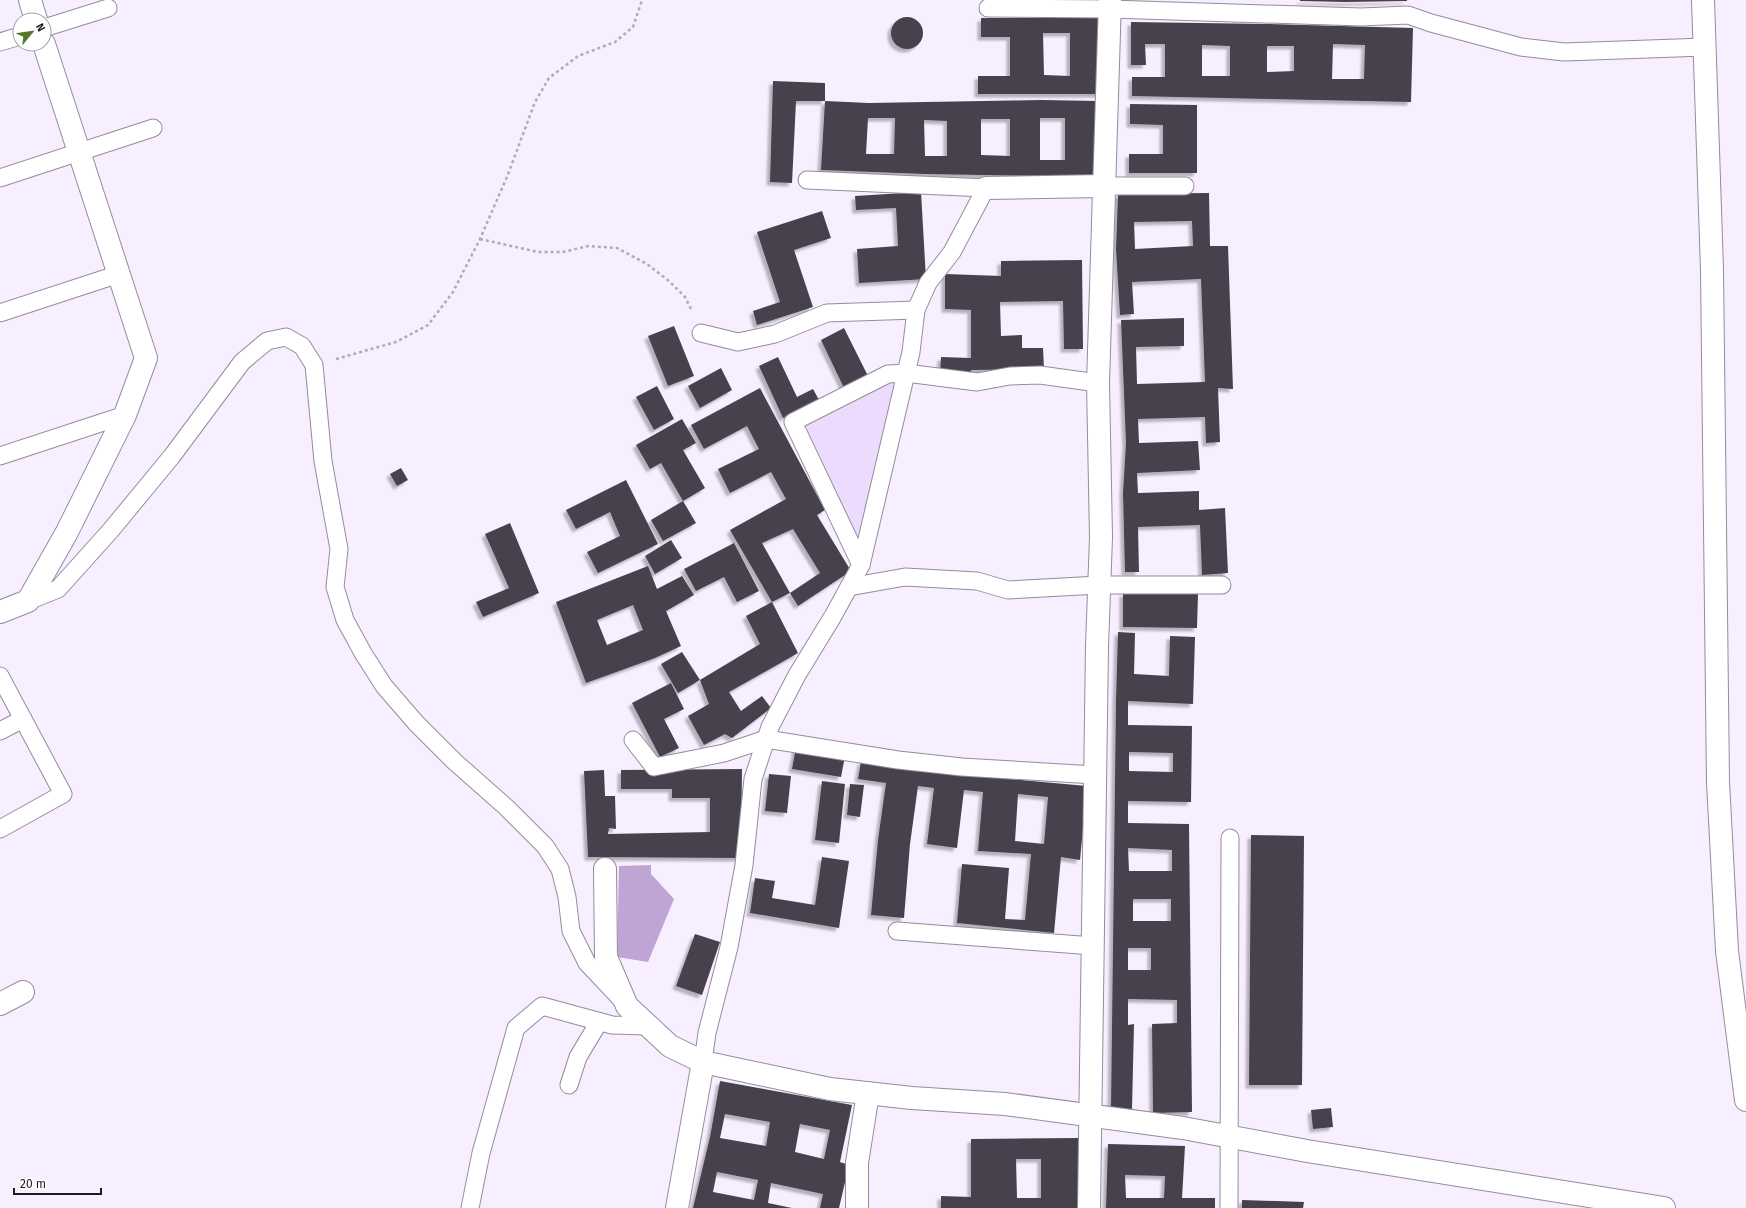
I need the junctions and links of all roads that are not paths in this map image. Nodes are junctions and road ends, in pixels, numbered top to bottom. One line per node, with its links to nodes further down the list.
1 (30, 0): 6 (street)
2 (1703, 0): 10 (street)
3 (1110, 4): 5 (lane); 10 (lane); 16 (street)
4 (108, 8): 7 (lane)
5 (988, 8)
6 (34, 12)
7 (52, 26)
8 (12, 38): 9 (lane)
9 (0, 42)
10 (1705, 47): 52 (street)
11 (47, 52): 13 (street)
12 (153, 128): 13 (lane)
13 (80, 152): 14 (lane); 19 (street)
14 (0, 178)
15 (808, 180): 18 (lane)
16 (1103, 186): 17 (lane); 18 (street); 24 (street)
17 (1185, 186)
18 (986, 188): 20 (lane)
19 (119, 274): 21 (lane); 25 (street)
20 (916, 310): 22 (lane); 23 (lane)
21 (0, 313)
22 (701, 333)
23 (906, 373): 24 (lane); 27 (lane); 27 (lane)
24 (1098, 383): 28 (street)
25 (126, 415): 26 (lane); 31 (street)
26 (0, 456)
27 (861, 565): 30 (lane)
28 (1099, 584): 29 (lane); 30 (lane); 38 (street)
29 (1222, 585)
30 (849, 587): 36 (lane)
31 (28, 601): 32 (street); 46 (lane)
32 (0, 612)
33 (0, 676): 34 (lane)
34 (23, 718): 35 (lane); 39 (lane)
35 (0, 731)
36 (766, 739): 37 (lane); 38 (lane); 49 (lane)
37 (632, 740)
38 (1095, 776): 43 (street)
39 (0, 829)
40 (1230, 838): 54 (lane)
41 (605, 869): 46 (street)
42 (897, 931): 43 (lane)
43 (1093, 946): 53 (street)
44 (24, 992): 45 (street)
45 (0, 1004)
46 (627, 1006): 48 (street)
47 (599, 1022): 48 (lane); 50 (lane); 55 (lane)
48 (648, 1026): 49 (street)
49 (703, 1062): 51 (street); 56 (street)
50 (569, 1085)
51 (868, 1093): 53 (street); 57 (street)
52 (1746, 1100)
53 (1090, 1115): 54 (street); 58 (street)
54 (1229, 1137): 59 (lane); 60 (street)
55 (470, 1208)
56 (677, 1208)
57 (857, 1208)
58 (1089, 1208)
59 (1229, 1208)
60 (1664, 1208)

